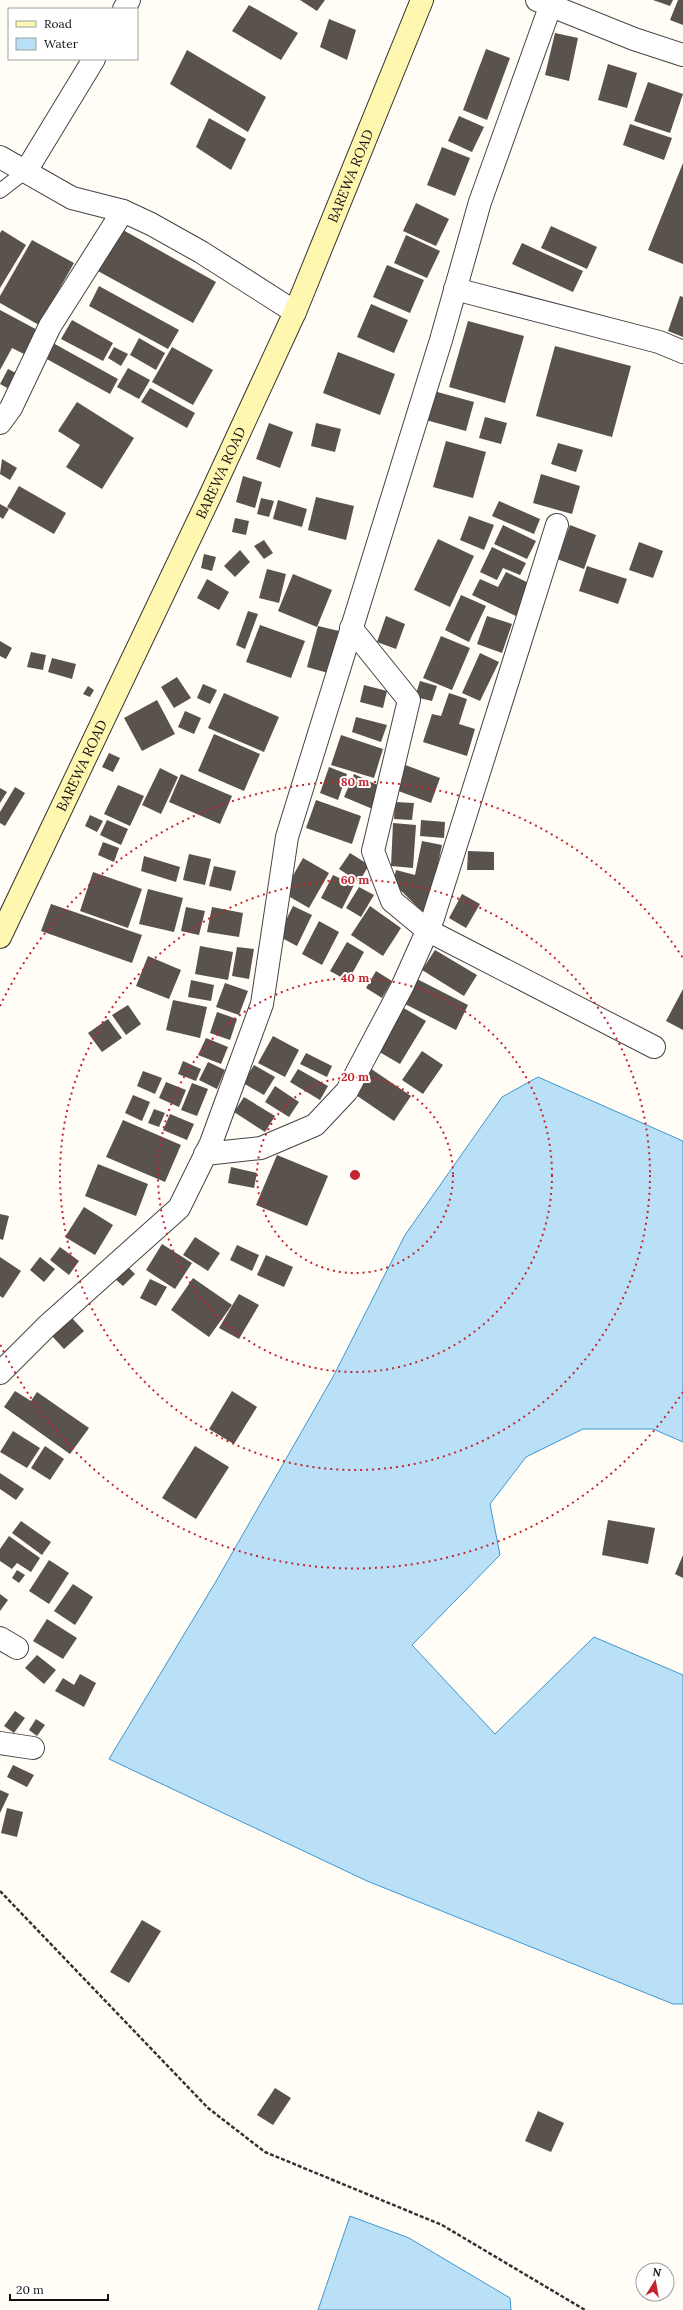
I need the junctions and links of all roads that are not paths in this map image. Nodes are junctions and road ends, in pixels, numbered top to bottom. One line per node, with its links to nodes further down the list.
1 (422, 0): 10 (main road, BAREWA ROAD)
2 (543, 3): 3 (street); 9 (street)
3 (683, 55)
4 (93, 60): 6 (street)
5 (0, 157): 6 (street)
6 (26, 171): 7 (lane); 8 (street)
7 (0, 191)
8 (123, 211): 10 (street); 12 (street)
9 (456, 289): 11 (street); 14 (street)
10 (294, 312): 16 (main road, BAREWA ROAD)
11 (683, 352)
12 (0, 423)
13 (557, 525): 15 (street)
14 (351, 628): 15 (street); 18 (street)
15 (427, 930): 17 (street); 18 (street)
16 (0, 937)
17 (654, 1047)
18 (205, 1154): 19 (street)
19 (0, 1373)
20 (0, 1743): 21 (street)
21 (33, 1748)

